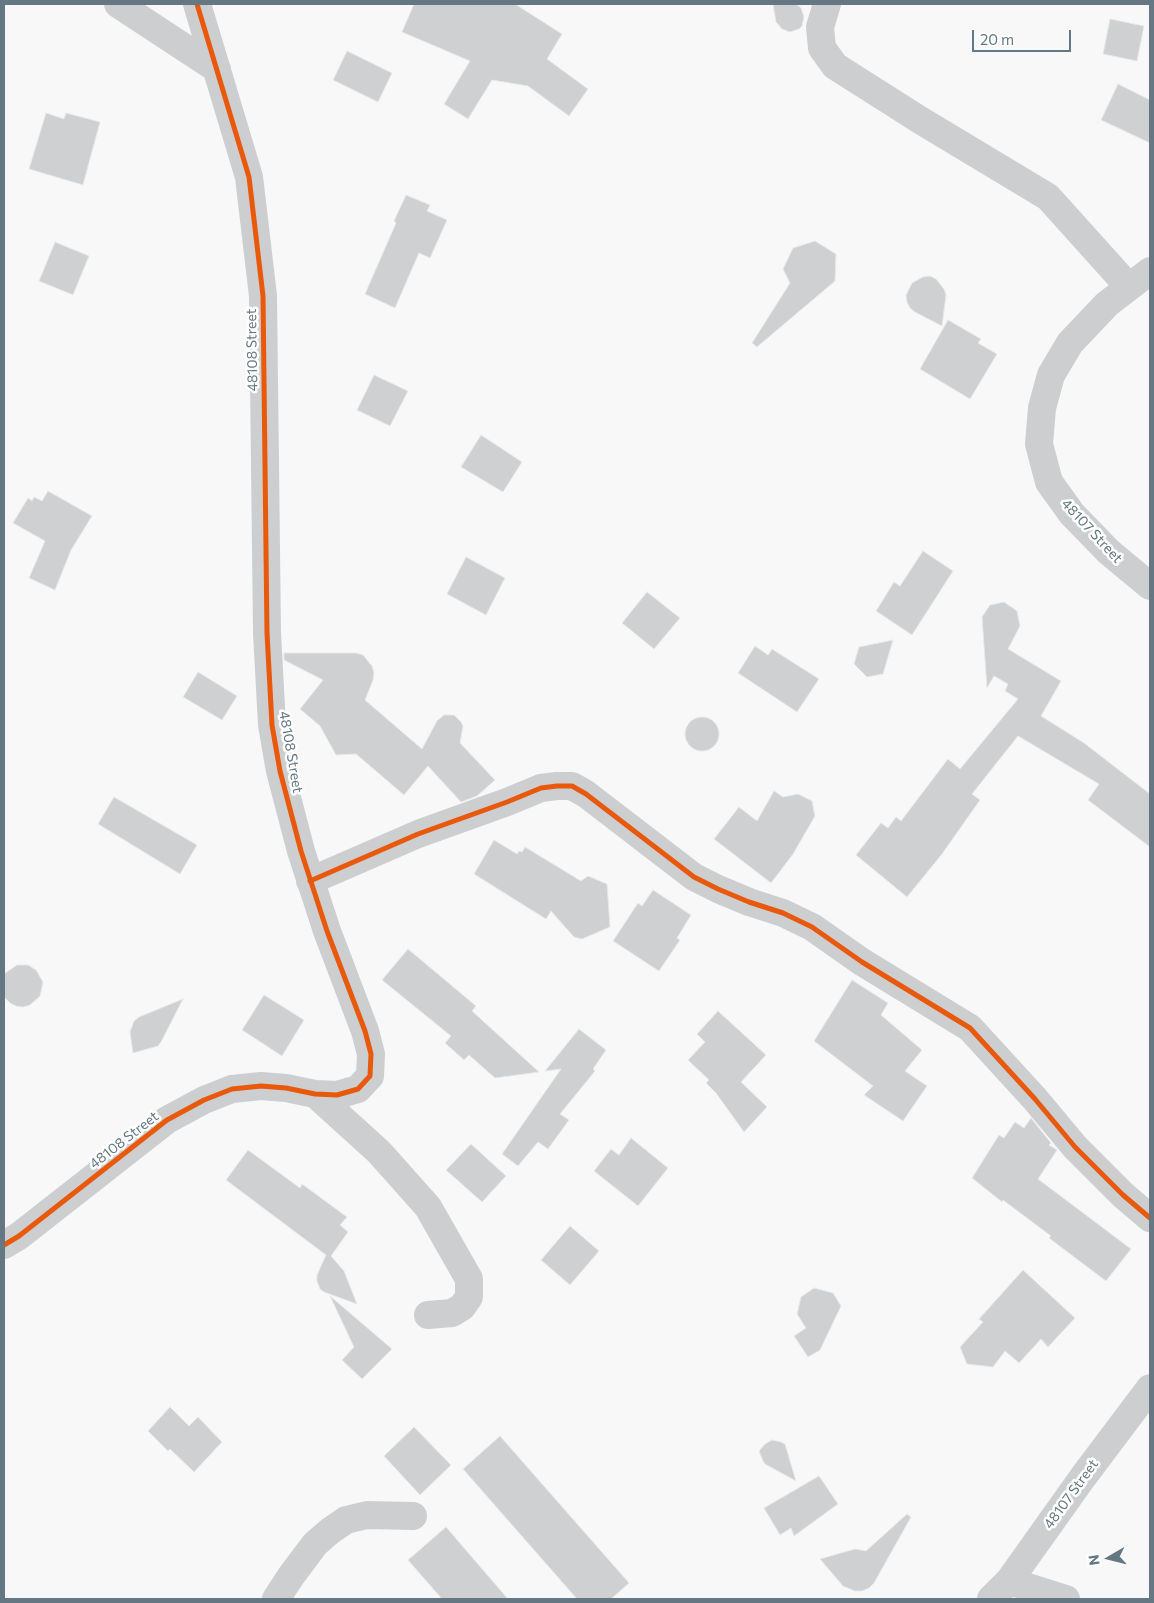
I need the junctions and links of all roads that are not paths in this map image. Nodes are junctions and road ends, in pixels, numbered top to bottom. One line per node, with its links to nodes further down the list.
1 (118, 4): 4 (street)
2 (197, 4): 4 (street, 48108 Street)
3 (827, 4): 5 (street)
4 (217, 69): 7 (street, 48108 Street)
5 (1140, 279): 6 (street, 48107 Street)
6 (1150, 586)
7 (310, 881): 8 (street, 48108 Street); 9 (street)
8 (314, 1094): 10 (street, 48108 Street); 11 (street)
9 (1150, 1218)
10 (4, 1245)
11 (428, 1315)
12 (1150, 1388): 14 (street, 48107 Street)
13 (412, 1516): 15 (street)
14 (1000, 1590): 16 (street)
15 (276, 1599)
16 (1066, 1599)

